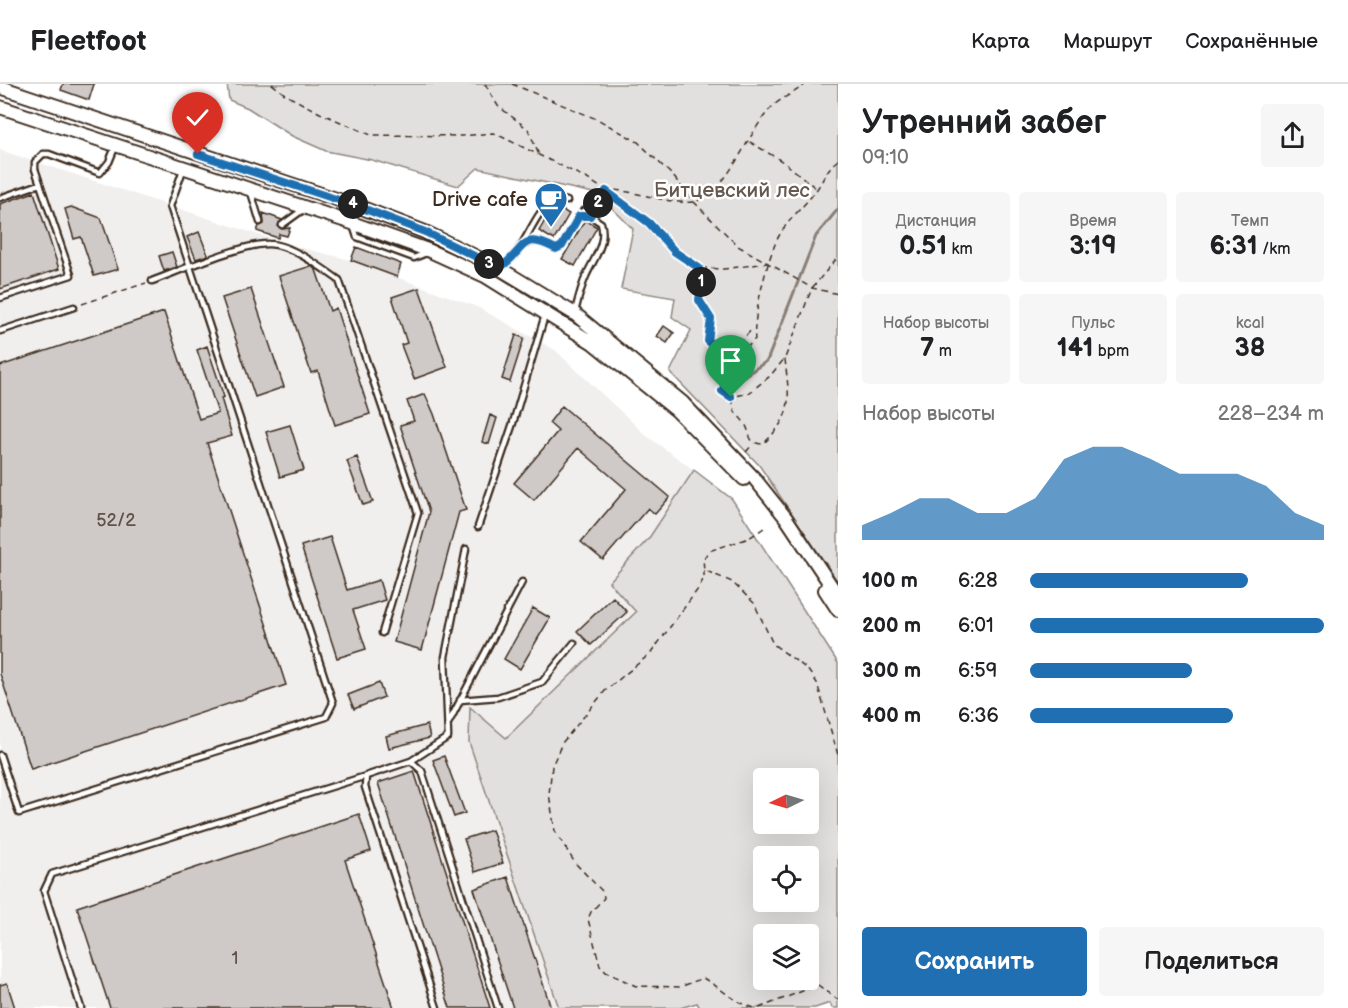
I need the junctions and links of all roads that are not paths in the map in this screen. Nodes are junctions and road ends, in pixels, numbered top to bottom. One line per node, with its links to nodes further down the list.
1 (0, 87): 5 (main road)
2 (0, 107): 4 (main road)
3 (210, 117): 5 (lane)
4 (116, 145): 6 (main road); 7 (lane)
5 (198, 154): 18 (main road)
6 (184, 168): 8 (main road); 17 (lane)
7 (40, 184): 9 (lane); 20 (lane)
8 (250, 189): 11 (main road); 14 (lane)
9 (0, 198)
10 (567, 201): 16 (lane)
11 (306, 208): 15 (lane); 22 (main road)
12 (583, 211): 13 (lane)
13 (590, 216): 16 (lane); 23 (lane)
14 (260, 222)
15 (282, 225)
16 (521, 246): 18 (lane)
17 (190, 268): 19 (lane); 30 (lane); 34 (lane)
18 (499, 268): 23 (main road)
19 (152, 281)
20 (0, 298)
21 (74, 307): 24 (lane)
22 (546, 312): 25 (lane); 29 (main road)
23 (575, 314): 28 (main road)
24 (0, 331)
25 (478, 527)
26 (466, 549): 33 (lane)
27 (522, 582): 32 (lane)
28 (838, 596)
29 (838, 610)
30 (382, 633)
31 (574, 643): 32 (lane)
32 (460, 700): 33 (lane)
33 (448, 724): 35 (lane)
34 (0, 755)
35 (411, 760): 36 (lane); 39 (lane)
36 (366, 776): 37 (lane); 38 (lane)
37 (81, 1008)
38 (437, 1008)
39 (498, 1008)

